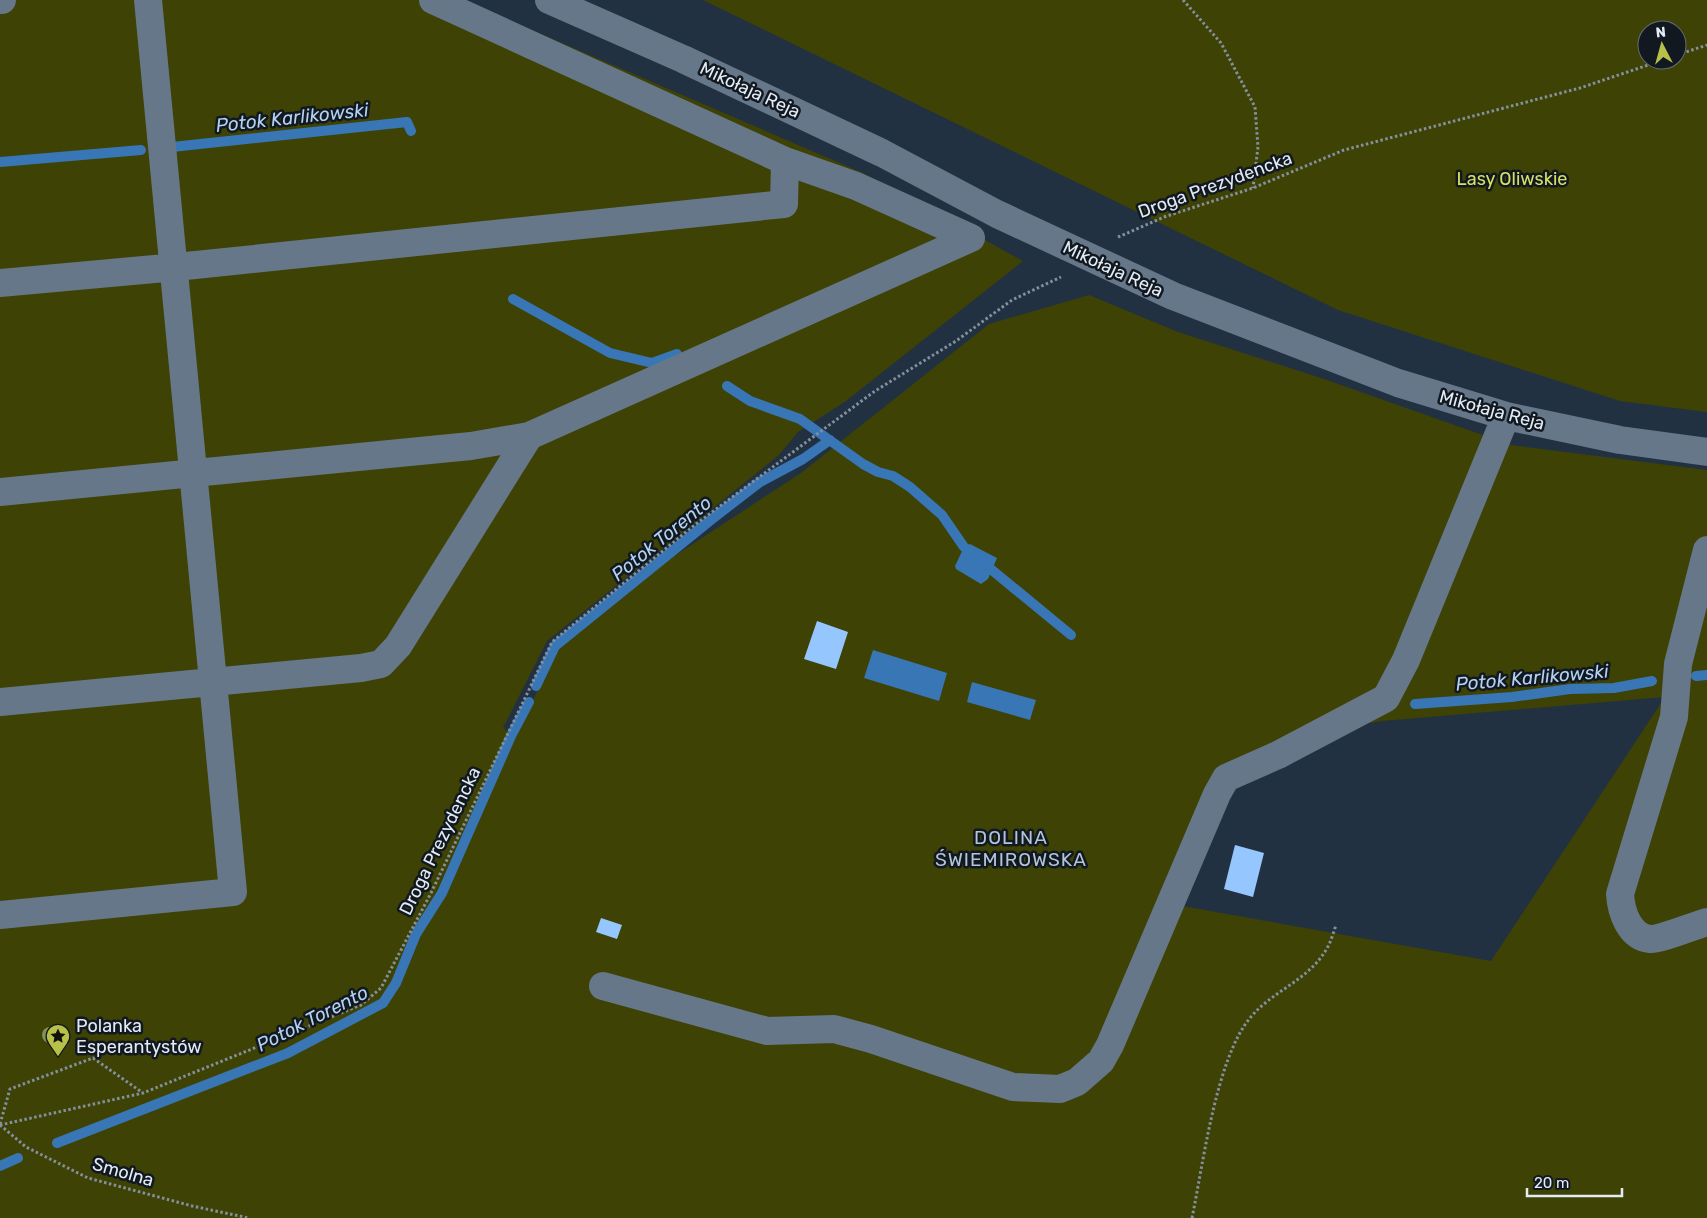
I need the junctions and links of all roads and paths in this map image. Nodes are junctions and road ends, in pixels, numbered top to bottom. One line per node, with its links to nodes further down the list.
1 (148, 0): 11 (street)
2 (434, 0): 8 (street)
3 (549, 0): 10 (street, Mikołaja Reja)
4 (1183, 0): 9 (path)
5 (1707, 45): 6 (path)
6 (1687, 52)
7 (1637, 69): 9 (path, Droga Prezydencka)
8 (785, 161): 11 (street); 14 (street)
9 (1253, 188): 10 (path, Droga Prezydencka)
10 (1082, 255): 13 (street, Mikołaja Reja); 25 (path, Droga Prezydencka)
11 (176, 267): 12 (street); 16 (street)
12 (0, 283)
13 (1506, 416): 15 (street, Mikołaja Reja); 24 (street)
14 (529, 436): 16 (street); 19 (street)
15 (1707, 452)
16 (193, 472): 17 (street); 19 (street)
17 (0, 492)
18 (1707, 550): 22 (street)
19 (215, 682): 20 (street); 21 (street)
20 (0, 702)
21 (0, 915)
22 (1707, 922)
23 (1336, 925): 28 (path)
24 (603, 986)
25 (143, 1094): 26 (path, Droga Prezydencka); 26 (path)
26 (0, 1125): 27 (path, Smolna)
27 (249, 1218)
28 (1192, 1218)

